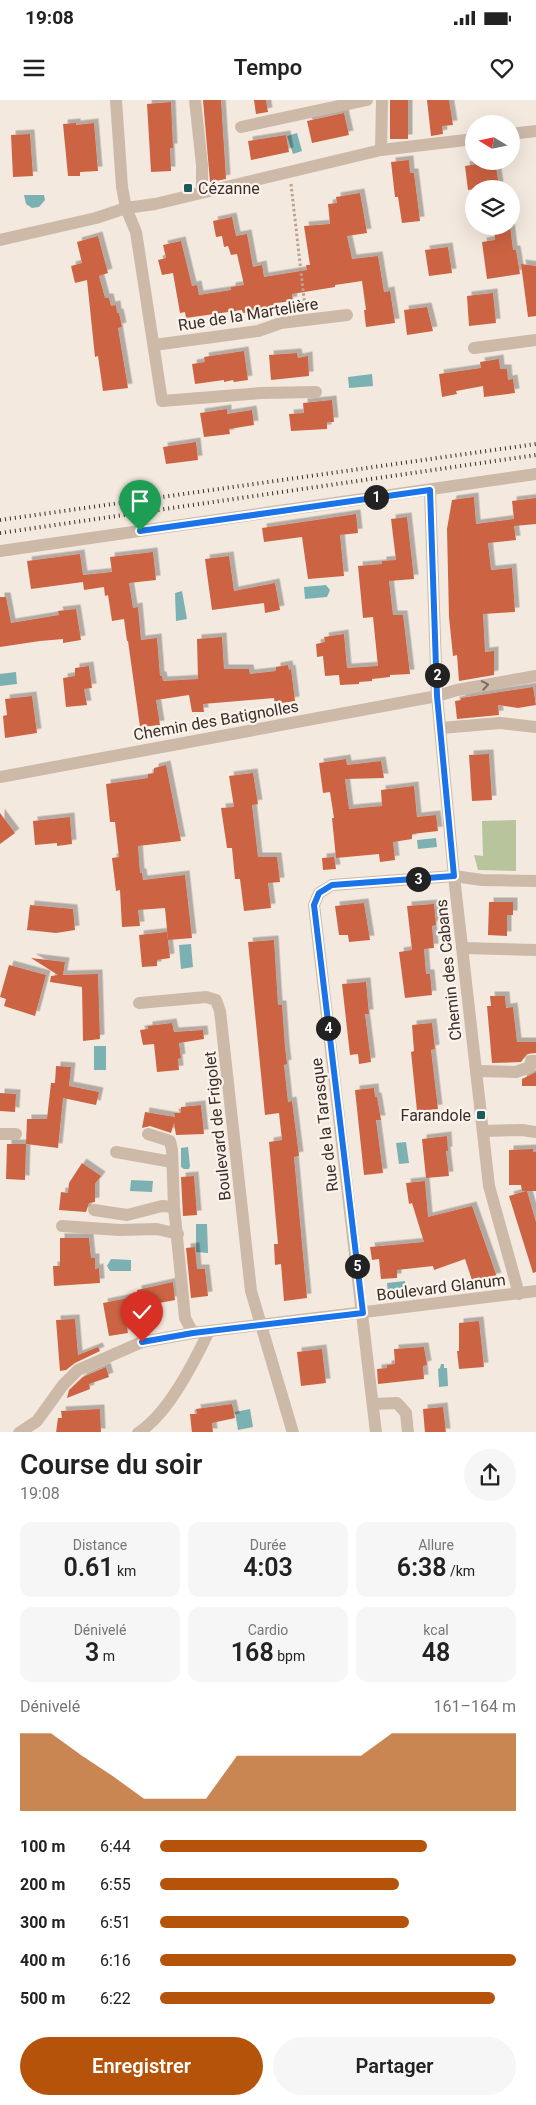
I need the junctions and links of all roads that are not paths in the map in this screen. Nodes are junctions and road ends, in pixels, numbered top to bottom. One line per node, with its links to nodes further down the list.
1 (116, 100): 11 (street)
2 (195, 100): 10 (street)
3 (367, 100): 5 (street)
4 (382, 100): 9 (street)
5 (241, 127)
6 (536, 131): 7 (street)
7 (520, 133)
8 (465, 140): 9 (street)
9 (381, 150): 10 (street)
10 (202, 192): 11 (street)
11 (126, 208): 12 (street); 15 (street)
12 (0, 240)
13 (347, 315): 15 (street, Rue de la Martelière)
14 (536, 340): 16 (street)
15 (154, 345): 17 (street)
16 (474, 348)
17 (316, 392)
18 (536, 474): 19 (street)
19 (430, 490): 20 (street); 22 (street, Chemin des Cabans)
20 (0, 551)
21 (536, 676): 22 (street, Chemin des Batignolles, one-way to 21)
22 (437, 696): 24 (street, Chemin des Cabans); 25 (street, Chemin des Batignolles)
23 (536, 727): 24 (street)
24 (440, 728): 26 (street, Chemin des Cabans)
25 (0, 776)
26 (454, 876): 27 (street, Rue de la Tarasque); 28 (street, Chemin des Cabans); 46 (street, Rue de la Tarasque)
27 (536, 881)
28 (462, 948): 29 (street); 32 (street, Chemin des Cabans)
29 (536, 950)
30 (138, 1003): 47 (street, Boulevard de Frigolet)
31 (536, 1061): 32 (street)
32 (476, 1071): 33 (street, Chemin des Cabans)
33 (483, 1131): 34 (street); 45 (street, Chemin des Cabans)
34 (536, 1132)
35 (0, 1134): 36 (street)
36 (16, 1134)
37 (148, 1134): 39 (street)
38 (116, 1152): 39 (street)
39 (172, 1162): 40 (street)
40 (174, 1207): 41 (street); 43 (street)
41 (94, 1210)
42 (62, 1226): 43 (street)
43 (178, 1234): 48 (street)
44 (536, 1292): 45 (street, Boulevard Glanum)
45 (519, 1294): 46 (street, Boulevard Glanum)
46 (363, 1313): 47 (street, Boulevard Glanum); 50 (street, Rue de la Tarasque)
47 (260, 1326): 49 (street, Boulevard Glanum); 53 (street)
48 (193, 1333): 49 (street, Boulevard Glanum); 51 (street, Boulevard Glanum)
49 (208, 1333): 52 (street)
50 (373, 1404): 54 (street, Rue de la Tarasque); 55 (street)
51 (20, 1432)
52 (138, 1432)
53 (293, 1432)
54 (376, 1432)
55 (408, 1432)

